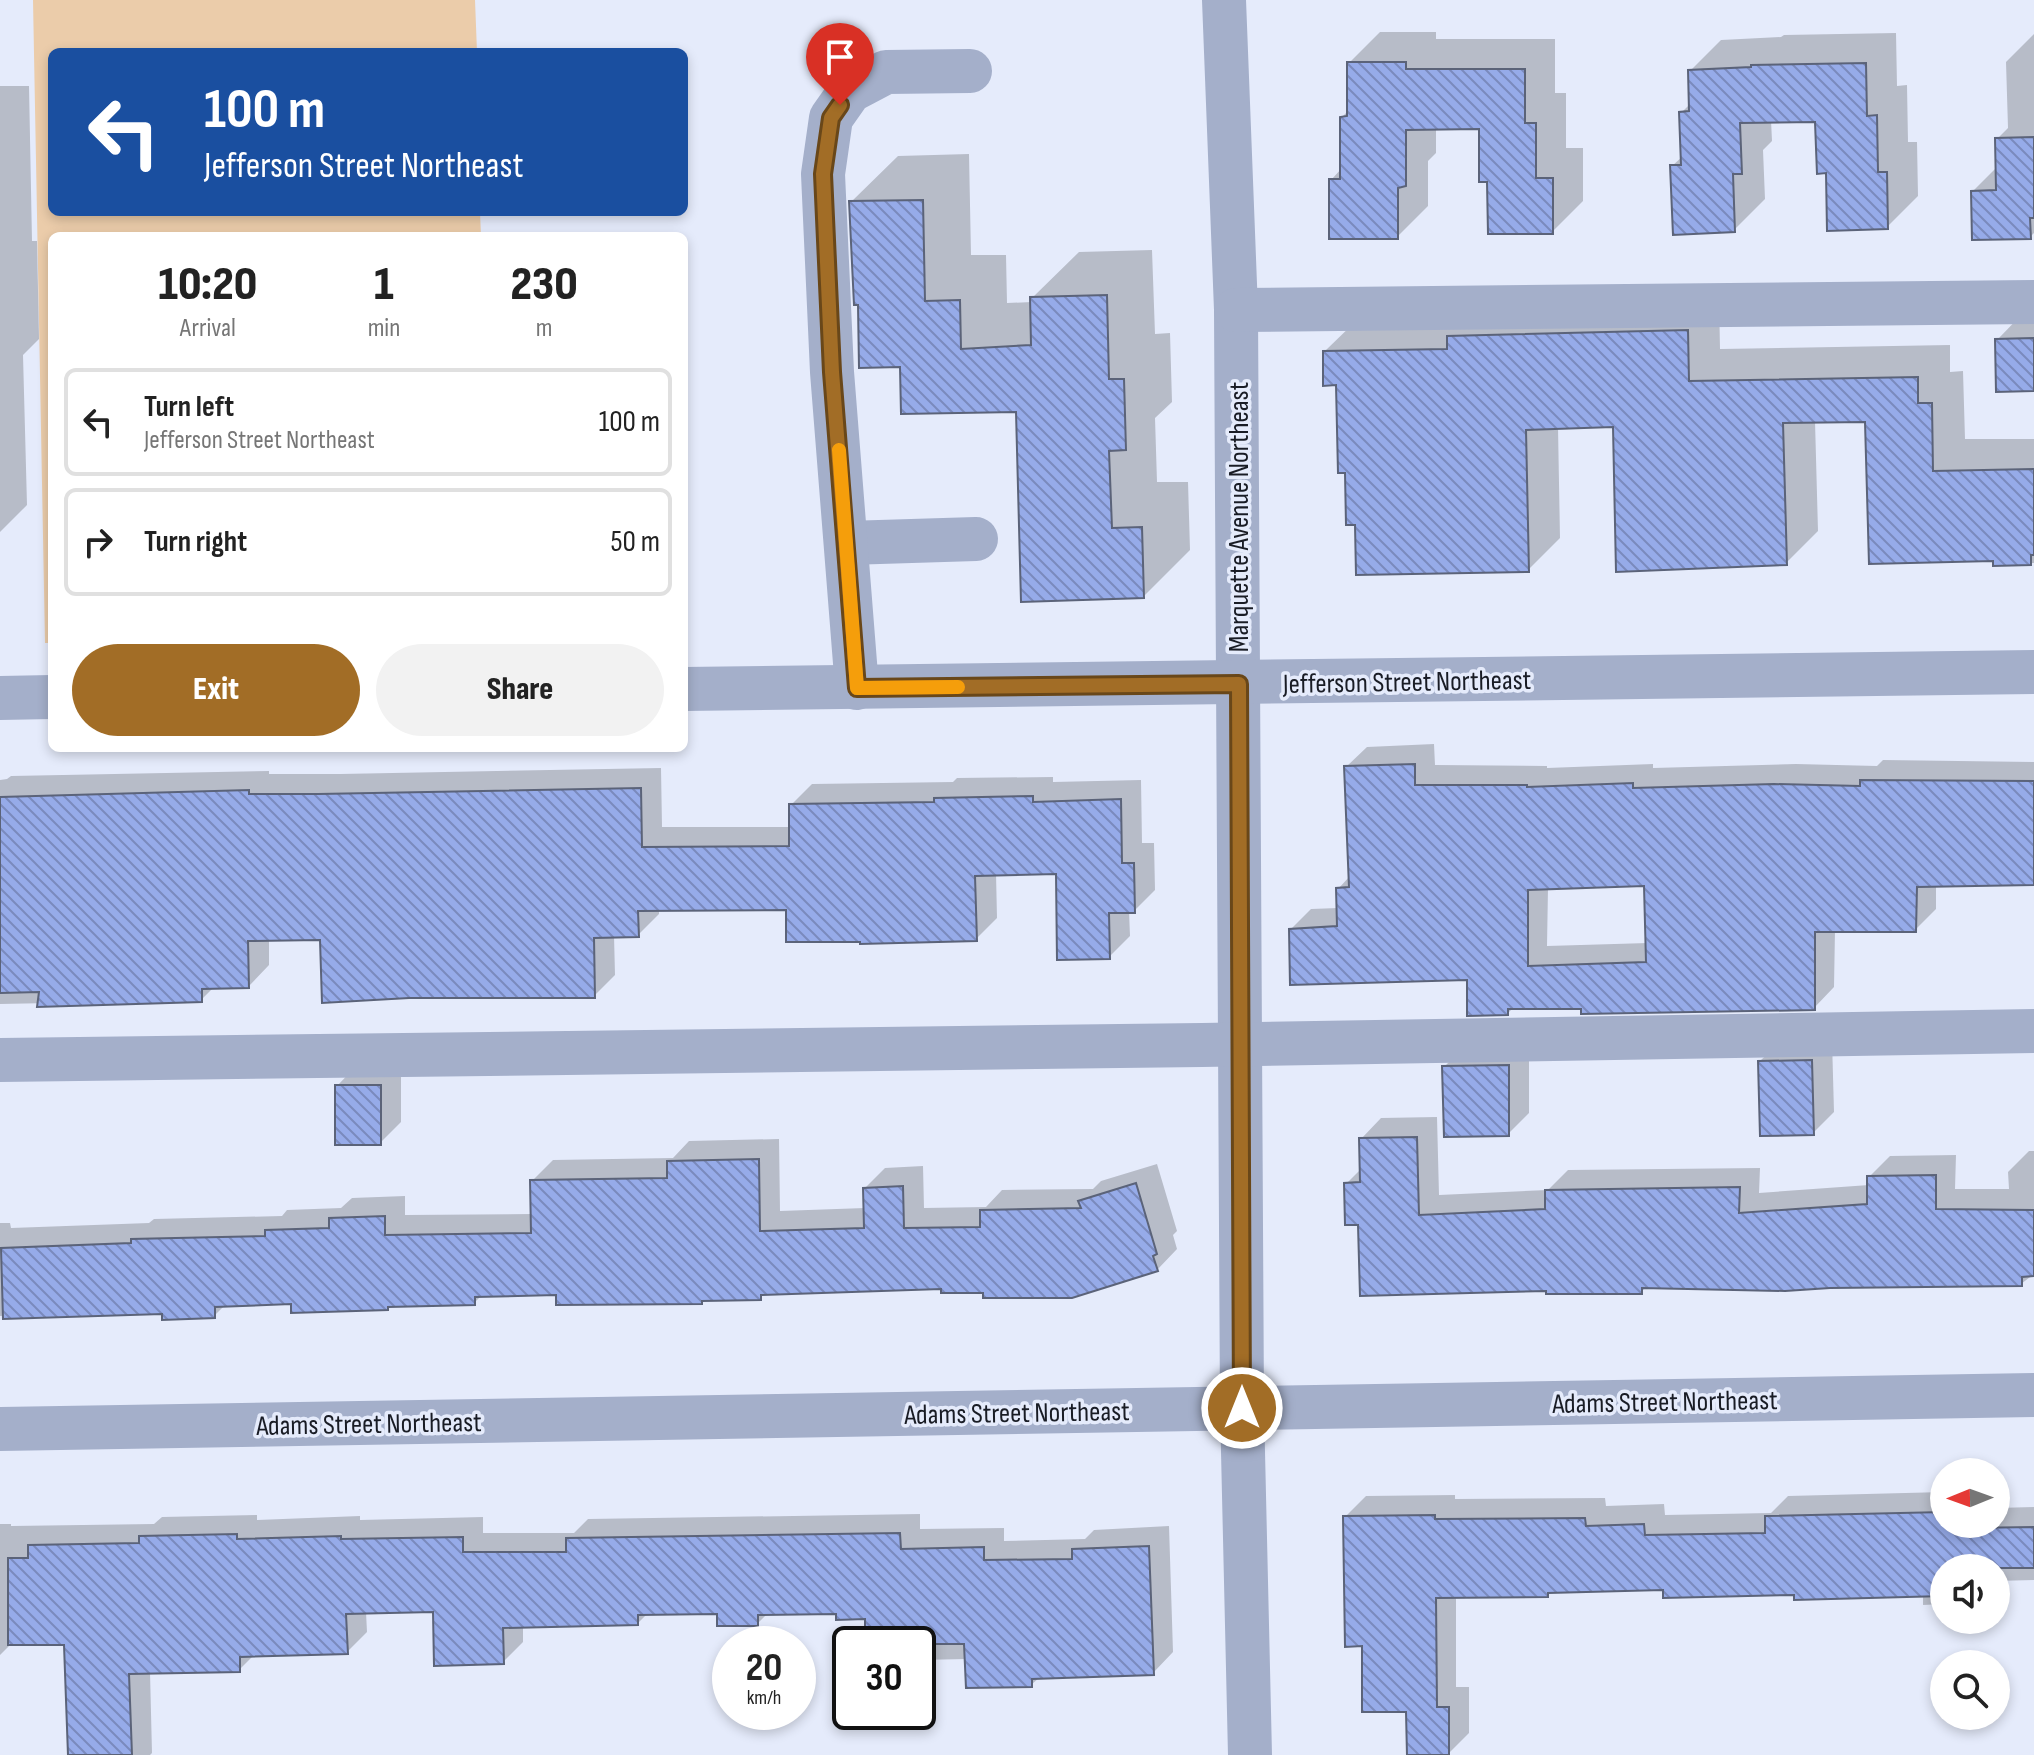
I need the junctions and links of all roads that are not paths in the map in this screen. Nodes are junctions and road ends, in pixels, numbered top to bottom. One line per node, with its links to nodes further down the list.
1 (1224, 0): 4 (street, Marquette Avenue Northeast)
2 (970, 71): 6 (street)
3 (2034, 302): 4 (street)
4 (1236, 310): 8 (street, Marquette Avenue Northeast)
5 (976, 539): 6 (street)
6 (847, 543): 9 (street)
7 (2034, 672): 8 (street, Jefferson Street Northeast)
8 (1239, 684): 9 (street, Jefferson Street Northeast); 14 (street, Marquette Avenue Northeast)
9 (857, 688): 10 (street, Jefferson Street Northeast)
10 (688, 689)
11 (48, 697): 12 (street)
12 (0, 698)
13 (2034, 1031): 14 (street)
14 (1240, 1044): 15 (street); 17 (street, Marquette Avenue Northeast)
15 (0, 1060)
16 (2034, 1395): 17 (street, Adams Street Northeast)
17 (1242, 1408): 18 (street, Adams Street Northeast); 19 (street, Marquette Avenue Northeast)
18 (0, 1429)
19 (1250, 1755)

